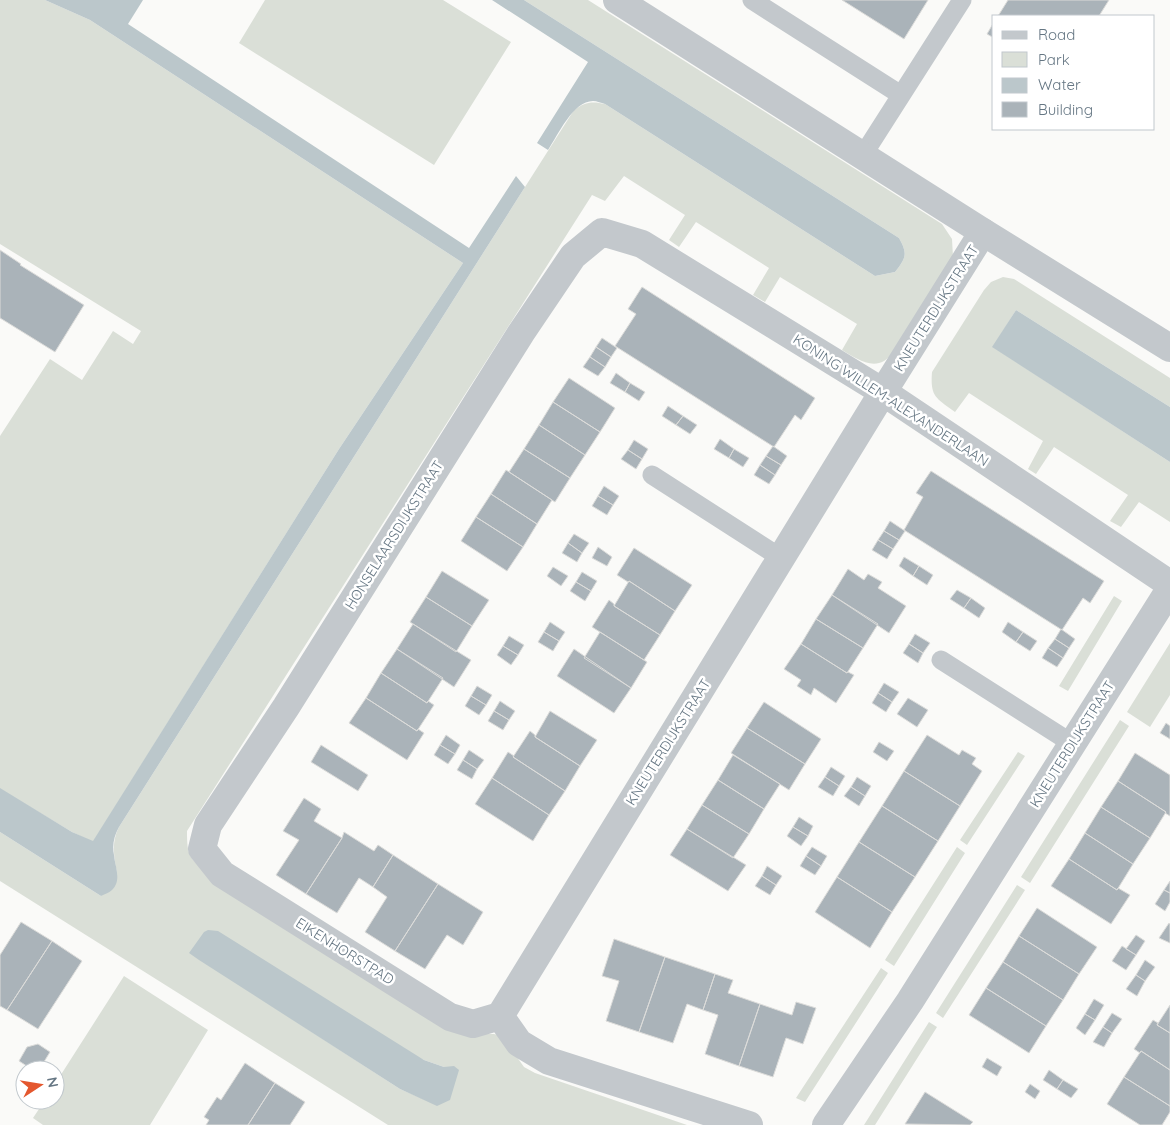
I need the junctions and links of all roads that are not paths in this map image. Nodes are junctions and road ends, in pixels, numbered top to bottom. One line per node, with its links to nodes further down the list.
1 (617, 0): 5 (street)
2 (752, 0): 4 (lane)
3 (962, 0): 4 (lane)
4 (901, 95): 5 (lane)
5 (863, 155): 7 (street)
6 (602, 232): 9 (street, KONING WILLEM-ALEXANDERLAAN); 16 (street, HONSELAARSDIJKSTRAAT)
7 (983, 232): 8 (street); 9 (street, KNEUTERDIJKSTRAAT)
8 (1170, 348)
9 (883, 392): 11 (street, KNEUTERDIJKSTRAAT); 12 (street, KONING WILLEM-ALEXANDERLAAN)
10 (652, 475): 11 (lane)
11 (781, 558): 17 (street, KNEUTERDIJKSTRAAT)
12 (1170, 584)
13 (1170, 589): 15 (street, KNEUTERDIJKSTRAAT)
14 (940, 660): 15 (lane)
15 (1073, 744): 19 (street, KNEUTERDIJKSTRAAT)
16 (202, 850): 17 (street, EIKENHORSTPAD)
17 (500, 1016): 18 (street)
18 (749, 1125)
19 (826, 1125)

